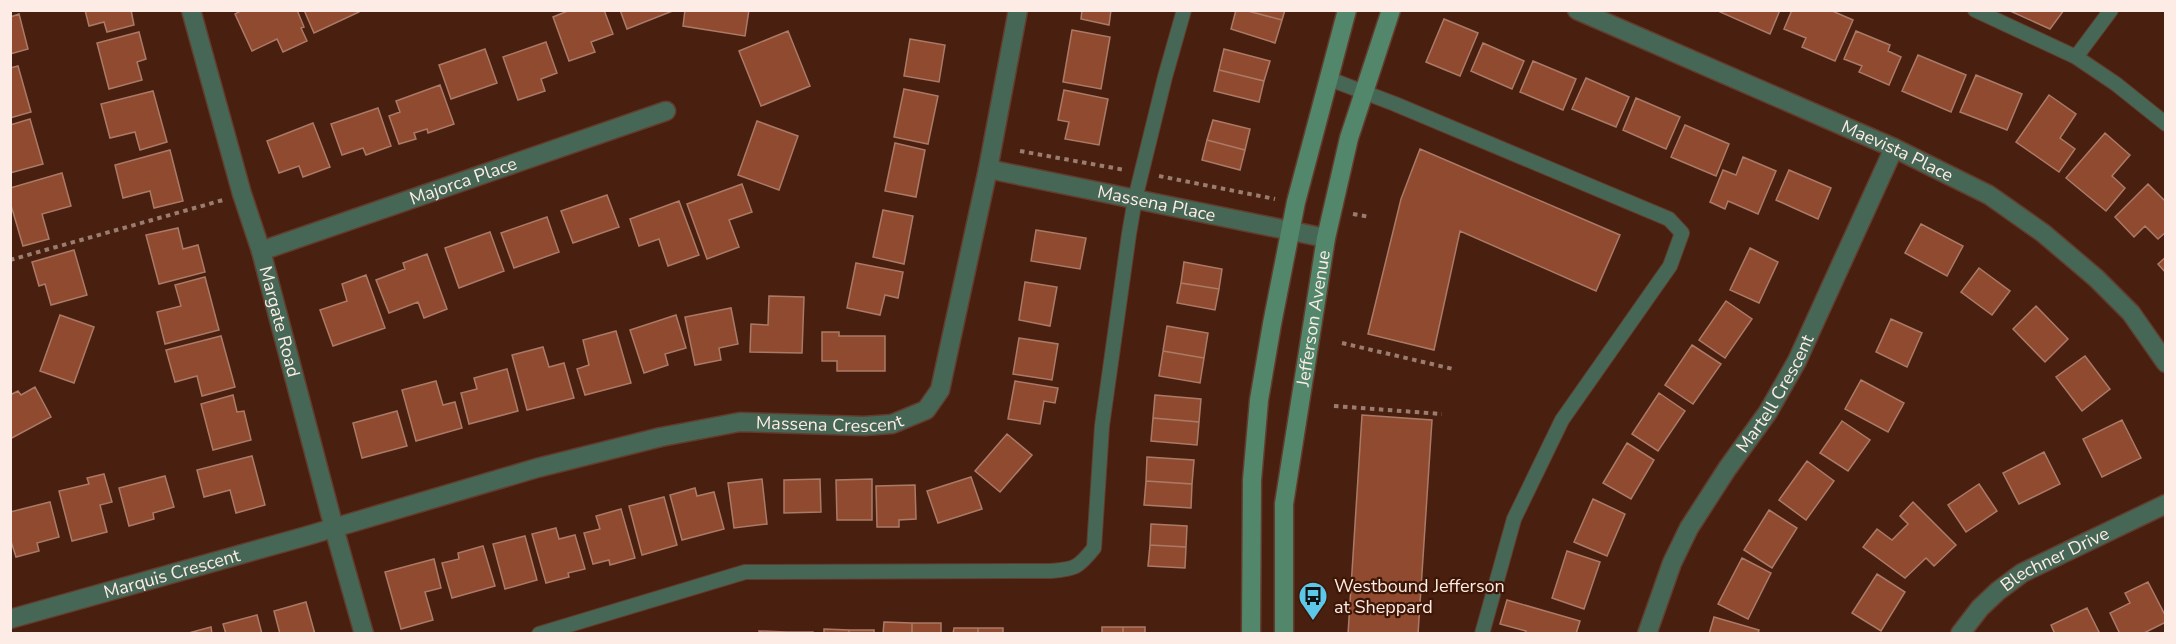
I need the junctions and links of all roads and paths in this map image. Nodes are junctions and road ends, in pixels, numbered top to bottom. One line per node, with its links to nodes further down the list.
1 (191, 10): 16 (street, Margate Road)
2 (1018, 10): 15 (street, Massena Crescent)
3 (1184, 10): 17 (lane)
4 (1347, 10): 10 (street, Jefferson Avenue)
5 (1391, 10): 11 (street, Jefferson Avenue)
6 (1577, 10): 14 (street, Maevista Place)
7 (1975, 10): 9 (lane)
8 (2111, 10): 9 (lane)
9 (2076, 57): 13 (lane)
10 (1328, 78): 11 (lane); 18 (street, Jefferson Avenue)
11 (1365, 92): 19 (street, Jefferson Avenue); 34 (lane)
12 (666, 111): 20 (street, Majorca Place)
13 (2166, 124)
14 (1894, 148): 23 (street, Maevista Place); 35 (street, Martell Crescent)
15 (988, 169): 17 (street, Massena Place); 28 (street, Massena Crescent)
16 (242, 194): 20 (street, Margate Road); 21 (path)
17 (1135, 199): 18 (street, Massena Place); 31 (lane)
18 (1291, 230): 19 (street, Massena Place); 32 (street, Jefferson Avenue)
19 (1326, 238): 33 (street, Jefferson Avenue)
20 (261, 251): 28 (street, Margate Road)
21 (10, 260)
22 (1342, 343): 24 (path)
23 (2166, 363)
24 (1453, 369)
25 (1334, 406): 26 (path)
26 (1442, 414)
27 (2166, 504): 36 (street, Blechner Drive)
28 (334, 528): 29 (street, Marquis Crescent); 30 (street, Margate Road)
29 (10, 619)
30 (364, 633)
31 (539, 633)
32 (1251, 633)
33 (1284, 633)
34 (1482, 633)
35 (1647, 633)
36 (1960, 633)

